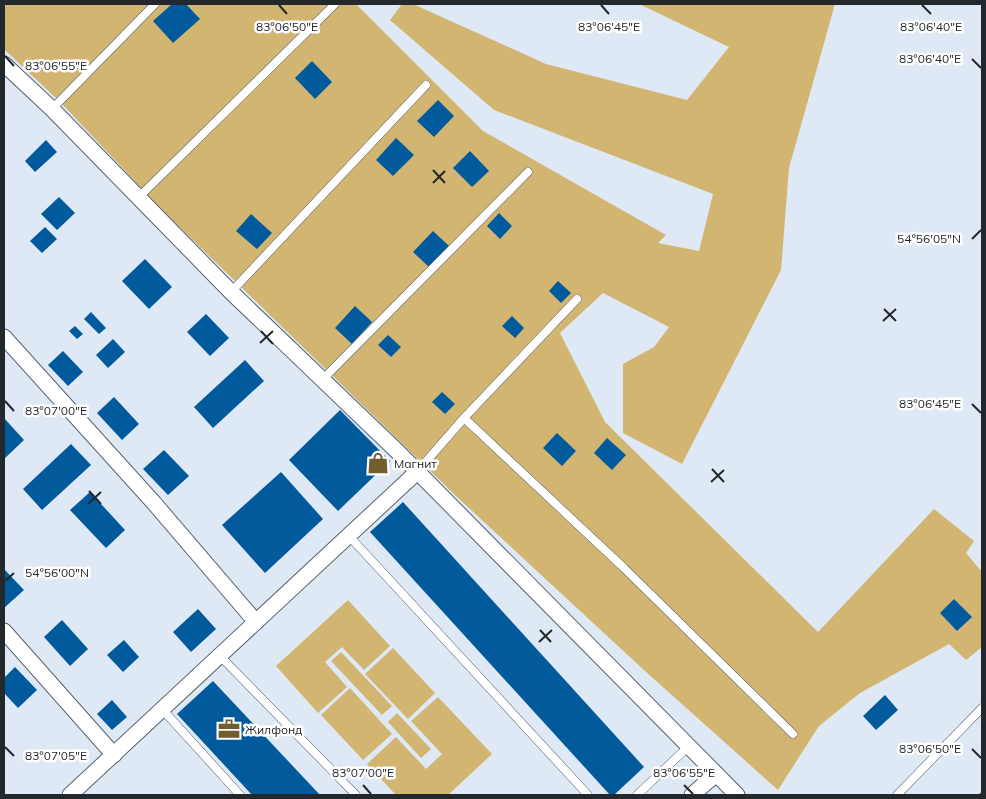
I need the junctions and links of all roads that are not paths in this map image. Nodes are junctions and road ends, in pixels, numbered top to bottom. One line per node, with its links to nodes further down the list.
1 (155, 4): 5 (lane)
2 (335, 4): 7 (lane)
3 (6, 71): 5 (street)
4 (426, 85): 8 (lane)
5 (52, 109): 7 (street)
6 (528, 172): 11 (lane)
7 (138, 198): 8 (street)
8 (231, 292): 11 (street)
9 (577, 299): 12 (lane)
10 (4, 337): 15 (street)
11 (322, 380): 13 (street)
12 (464, 418): 13 (lane); 20 (lane)
13 (417, 472): 14 (street); 21 (street)
14 (348, 536): 15 (street); 27 (lane)
15 (256, 622): 17 (street)
16 (4, 631): 22 (street)
17 (220, 656): 19 (street); 26 (lane)
18 (982, 708): 31 (lane)
19 (162, 709): 22 (street); 25 (lane)
20 (793, 734)
21 (689, 746): 23 (street); 28 (lane)
22 (114, 755): 24 (street)
23 (716, 774): 29 (street); 30 (street)
24 (70, 795)
25 (240, 795)
26 (356, 795)
27 (588, 795)
28 (637, 795)
29 (692, 795)
30 (737, 795)
31 (898, 795)

